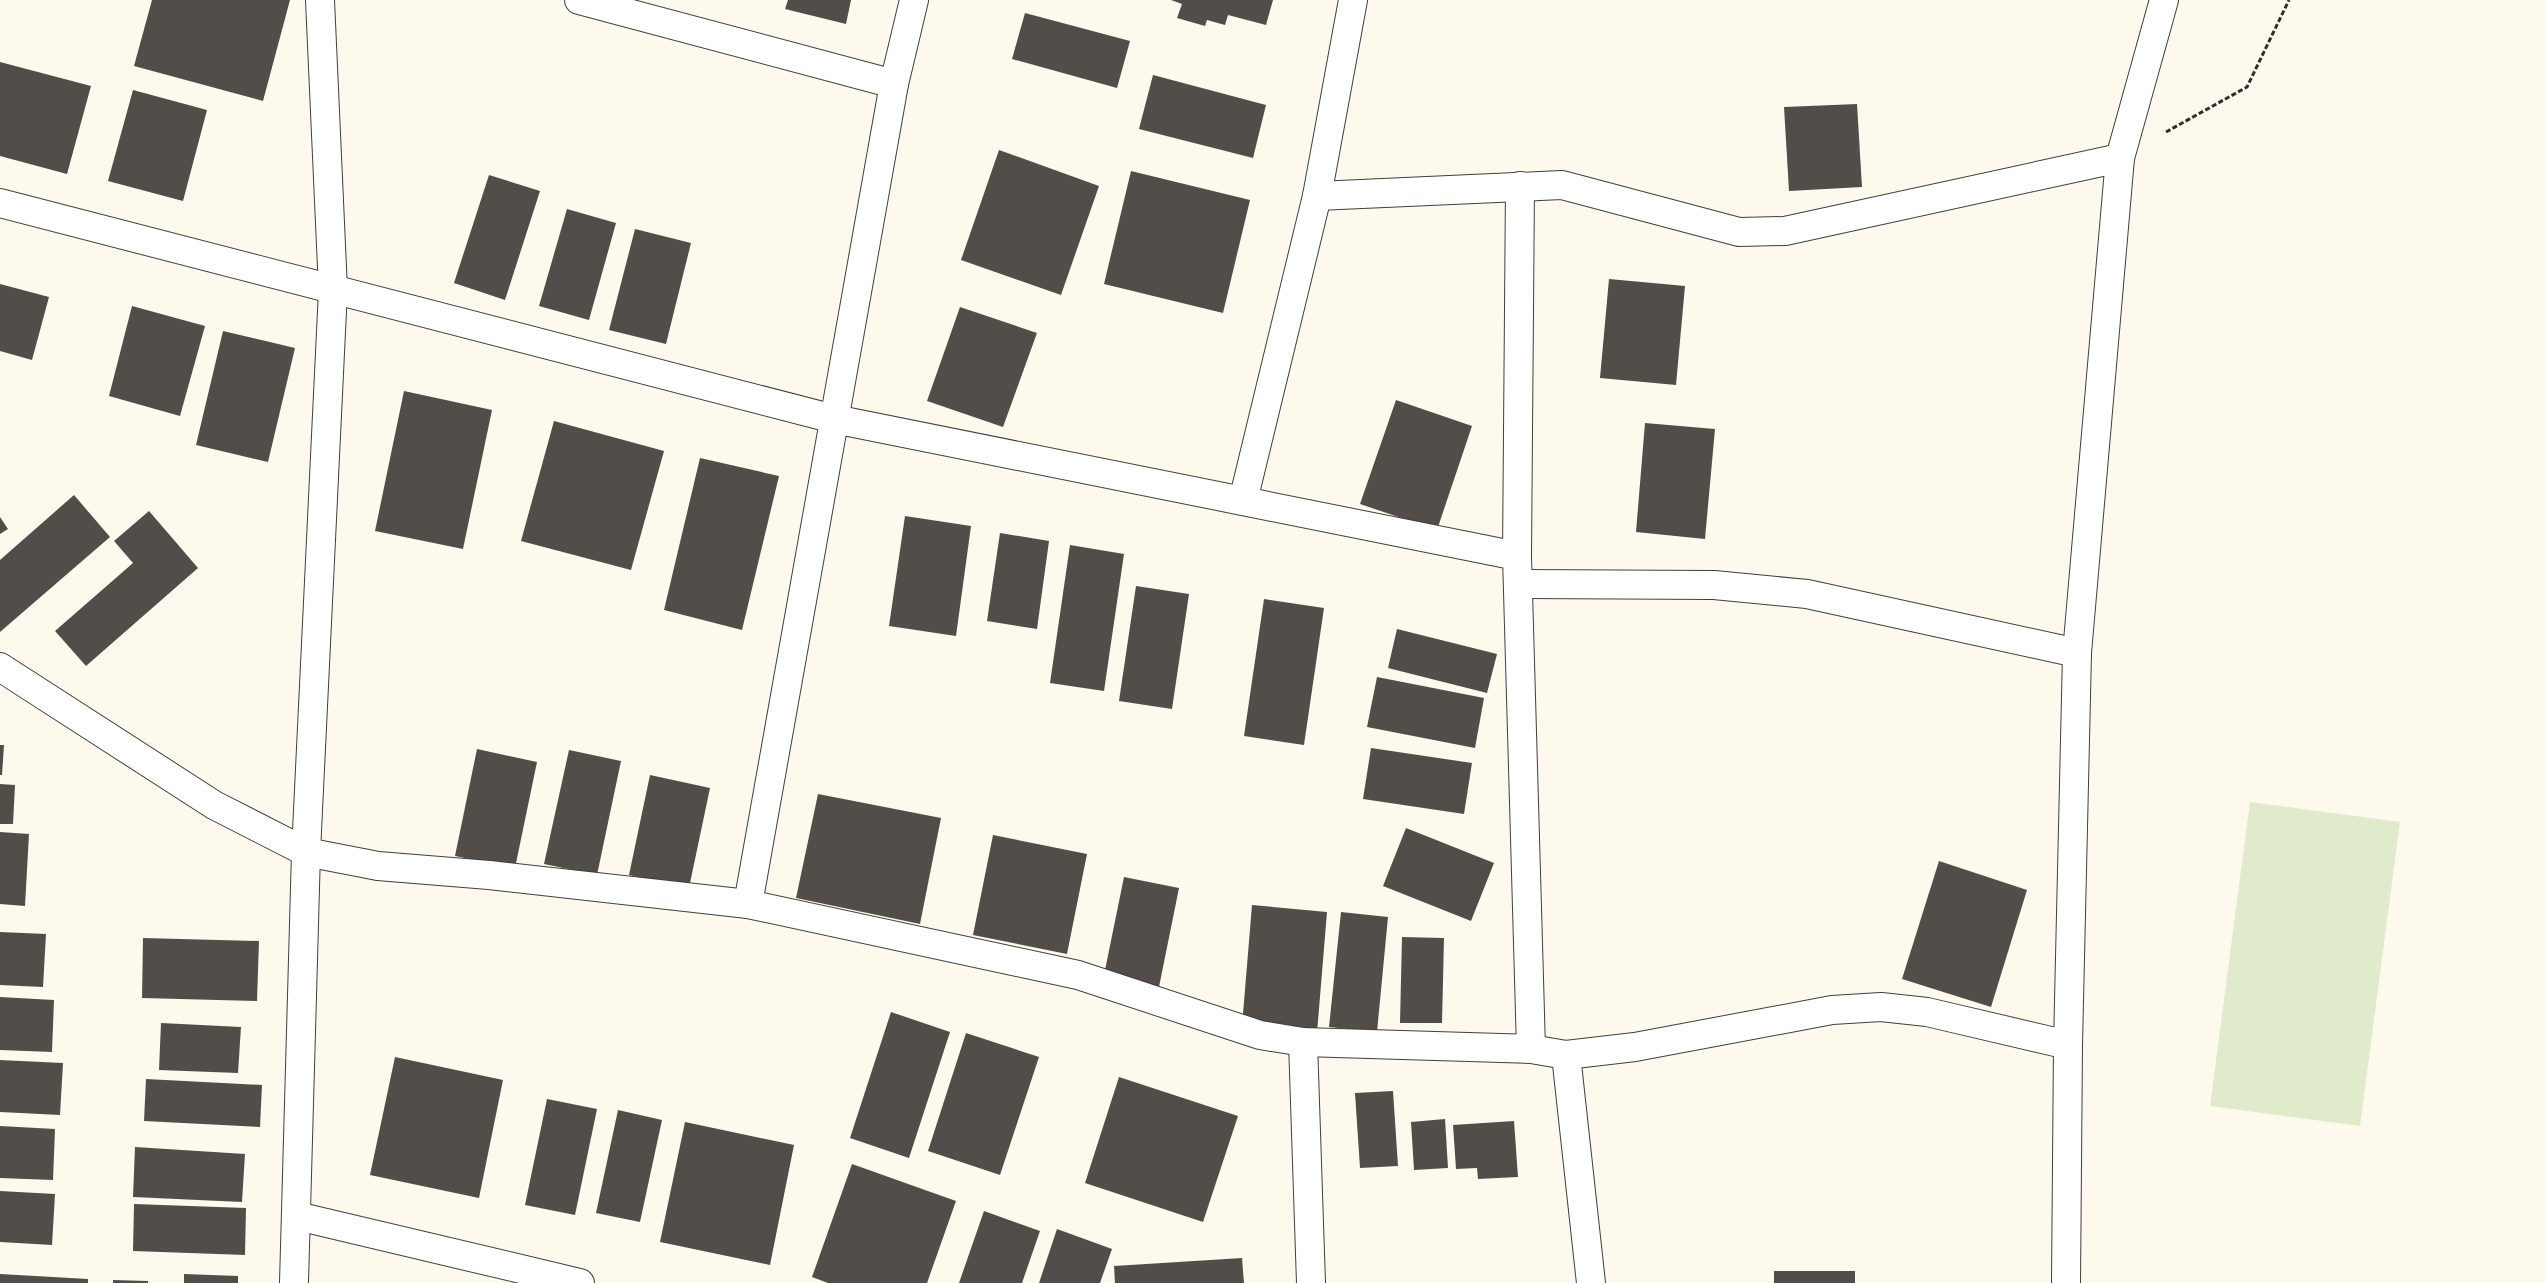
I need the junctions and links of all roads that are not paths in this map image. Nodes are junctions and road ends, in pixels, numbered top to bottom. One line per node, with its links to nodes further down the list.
1 (320, 0): 11 (street)
2 (580, 0): 6 (street)
3 (914, 0): 6 (street)
4 (1353, 0): 9 (street)
5 (2164, 0): 7 (street)
6 (894, 84): 12 (street)
7 (2120, 158): 8 (street); 16 (street)
8 (1520, 186): 9 (street); 14 (street)
9 (1317, 196): 13 (street)
10 (0, 203): 11 (street)
11 (333, 290): 12 (street); 18 (street)
12 (834, 419): 13 (street); 19 (street)
13 (1243, 501): 14 (street)
14 (1517, 556): 15 (street)
15 (1518, 584): 16 (street); 22 (street)
16 (2077, 653): 21 (street)
17 (0, 667): 18 (street)
18 (306, 852): 19 (street); 24 (street)
19 (748, 904): 20 (street)
20 (1303, 1042): 22 (street); 27 (street)
21 (2068, 1045): 23 (street); 29 (street)
22 (1531, 1049): 23 (street)
23 (1566, 1055): 28 (street)
24 (297, 1216): 25 (street); 26 (street)
25 (294, 1283)
26 (580, 1283)
27 (1312, 1283)
28 (1591, 1283)
29 (2066, 1283)

